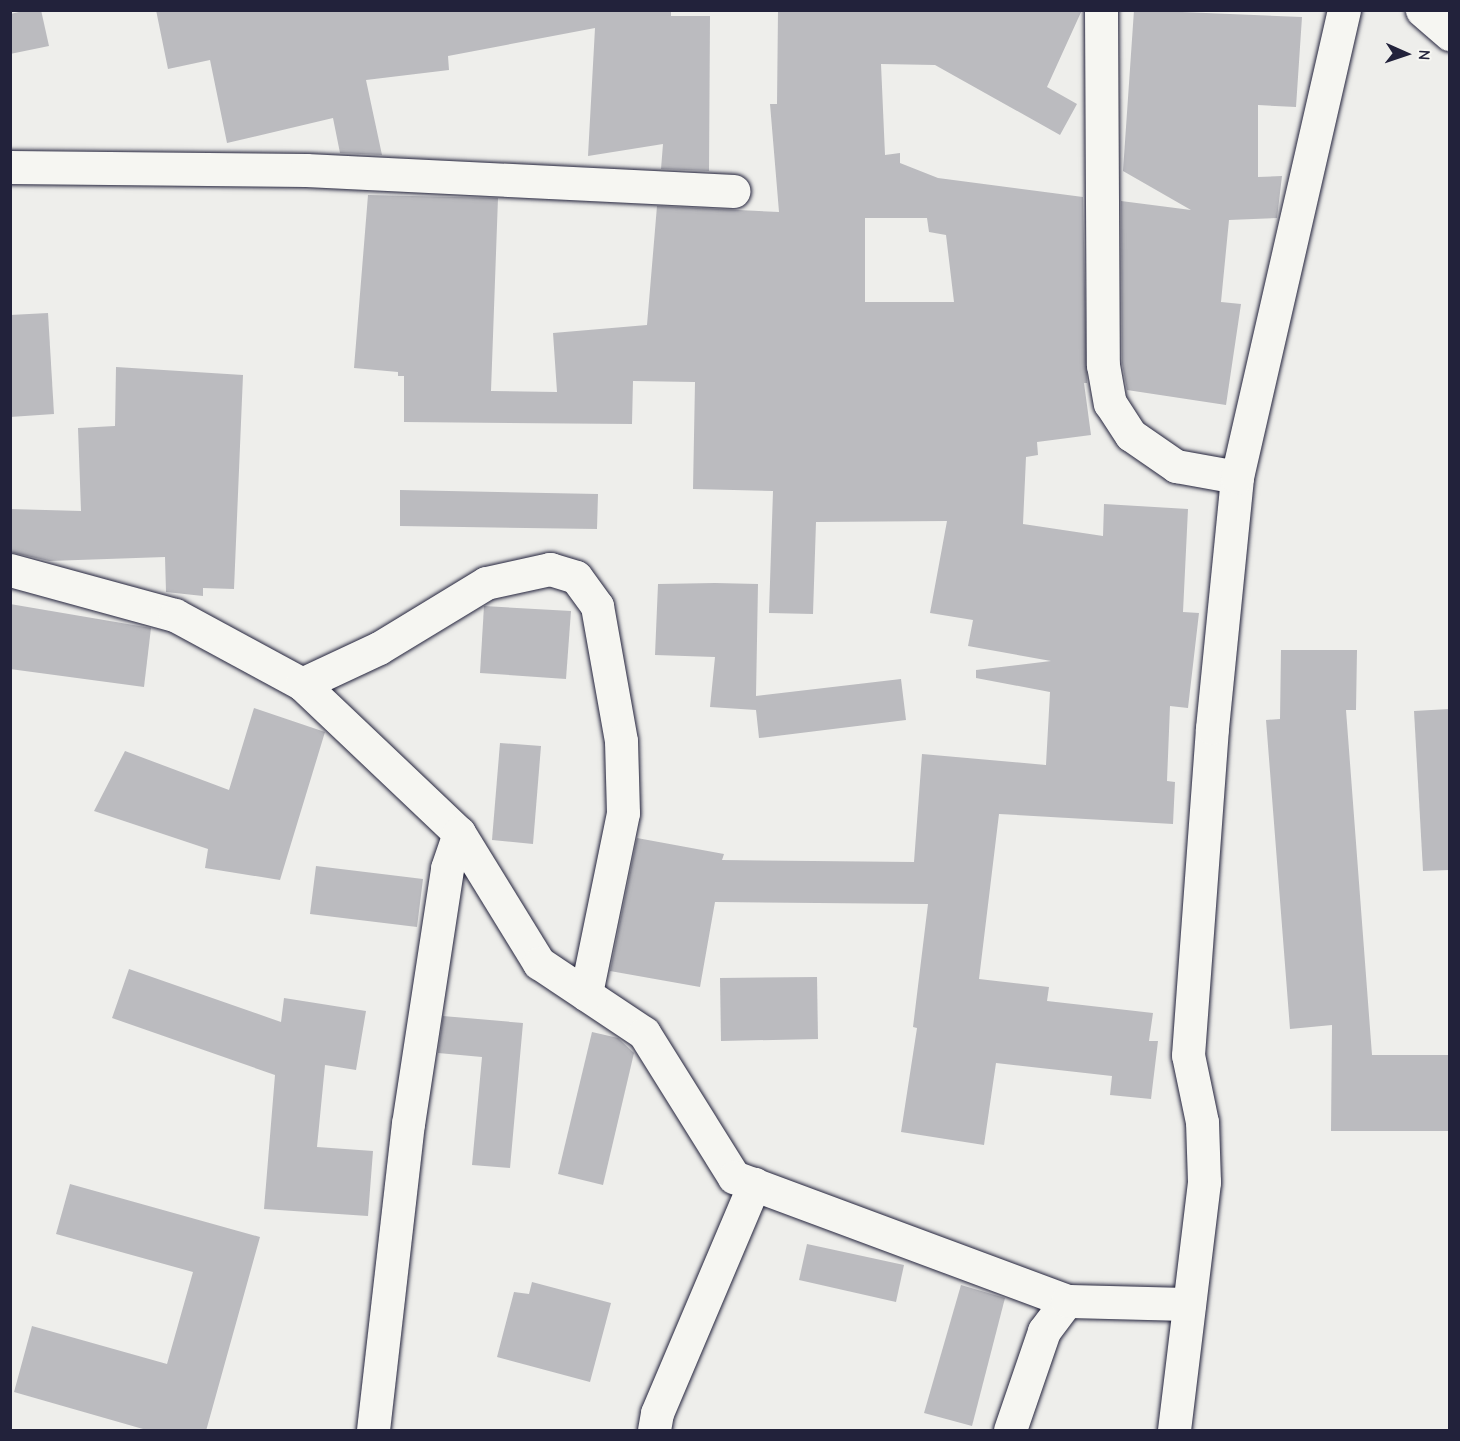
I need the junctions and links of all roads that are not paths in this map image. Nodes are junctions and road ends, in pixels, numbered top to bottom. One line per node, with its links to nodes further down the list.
1 (1101, 10): 7 (street)
2 (1344, 10): 7 (street)
3 (1422, 10): 4 (street)
4 (1449, 34)
5 (10, 167): 6 (street)
6 (733, 191)
7 (1237, 477): 14 (street)
8 (10, 570): 9 (street)
9 (302, 684): 10 (street); 11 (street)
10 (459, 833): 11 (street); 15 (street)
11 (586, 994): 12 (street)
12 (754, 1184): 13 (street); 16 (street)
13 (1067, 1301): 14 (street); 17 (street)
14 (1189, 1304): 18 (street)
15 (373, 1431)
16 (654, 1431)
17 (1010, 1431)
18 (1174, 1431)

